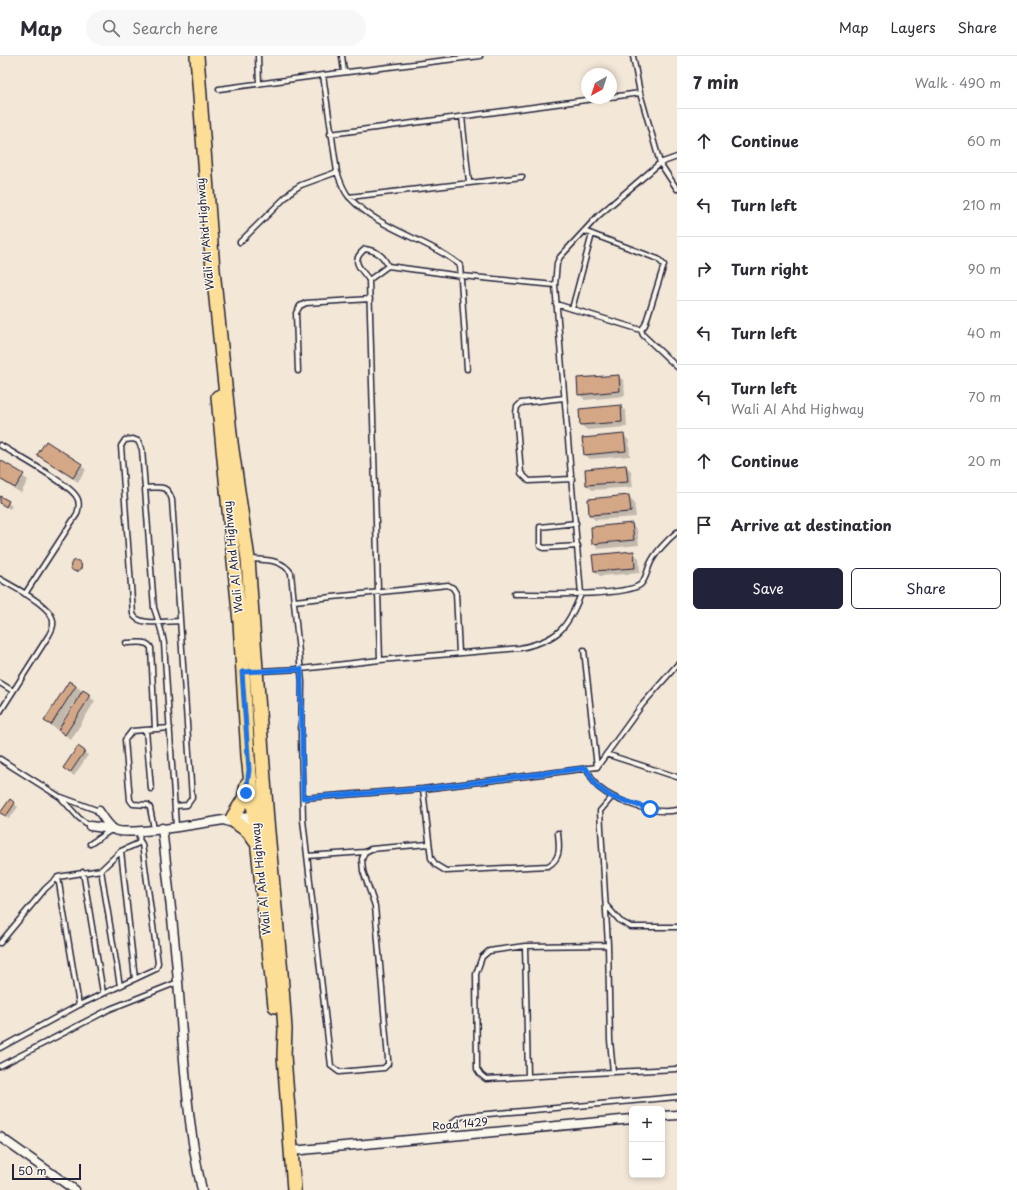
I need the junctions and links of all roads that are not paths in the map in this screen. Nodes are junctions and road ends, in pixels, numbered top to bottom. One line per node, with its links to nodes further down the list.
1 (191, 56): 60 (main road, Wali Al Ahd Highway)
2 (197, 56): 44 (main road, Wali Al Ahd Highway)
3 (258, 56): 9 (lane)
4 (342, 56): 7 (lane)
5 (480, 56): 7 (lane)
6 (633, 56): 11 (lane)
7 (344, 72): 8 (lane)
8 (323, 76): 9 (lane); 15 (lane)
9 (259, 84): 10 (lane)
10 (219, 89)
11 (640, 93): 12 (lane); 17 (lane)
12 (617, 96)
13 (581, 101): 14 (lane)
14 (462, 117): 15 (lane); 20 (lane)
15 (330, 134): 18 (lane)
16 (677, 157): 17 (lane)
17 (660, 163): 21 (lane); 23 (lane)
18 (337, 172): 22 (lane); 25 (lane)
19 (522, 177): 20 (lane)
20 (469, 182): 22 (lane)
21 (677, 189)
22 (349, 197): 27 (lane)
23 (584, 231): 24 (lane); 29 (lane)
24 (592, 234): 32 (lane); 33 (lane)
25 (240, 242)
26 (388, 266): 27 (lane); 28 (lane); 28 (lane)
27 (462, 276): 29 (lane); 35 (lane)
28 (369, 280): 30 (lane)
29 (555, 285): 31 (lane)
30 (370, 299): 36 (lane); 46 (lane)
31 (556, 304): 32 (lane); 37 (lane)
32 (572, 309): 33 (lane)
33 (640, 330): 34 (lane)
34 (677, 367)
35 (467, 369)
36 (298, 371)
37 (564, 398): 39 (lane); 39 (lane)
38 (0, 445): 47 (lane)
39 (572, 479): 41 (lane)
40 (145, 488): 51 (lane); 52 (lane); 52 (lane)
41 (576, 523): 43 (lane); 43 (lane)
42 (677, 532): 49 (lane)
43 (578, 546): 49 (lane)
44 (248, 559): 50 (lane); 59 (main road, Wali Al Ahd Highway)
45 (0, 579): 47 (lane)
46 (378, 593): 50 (lane); 55 (lane); 56 (lane)
47 (25, 594): 62 (lane)
48 (514, 594): 49 (lane)
49 (581, 594): 55 (lane)
50 (294, 601): 58 (lane)
51 (180, 621): 52 (lane); 78 (lane)
52 (158, 622): 64 (lane)
53 (126, 643): 65 (lane)
54 (584, 650): 69 (lane)
55 (459, 653): 56 (lane)
56 (380, 660): 58 (lane)
57 (677, 665): 67 (lane)
58 (301, 669): 59 (lane); 77 (lane)
59 (256, 671): 60 (lane); 81 (main road, Wali Al Ahd Highway)
60 (242, 672): 71 (main road, Wali Al Ahd Highway)
61 (0, 683): 62 (lane)
62 (13, 691): 63 (lane)
63 (0, 712)
64 (170, 728): 65 (lane); 78 (lane)
65 (155, 729): 66 (lane)
66 (146, 730): 73 (lane); 86 (lane)
67 (606, 754): 69 (lane); 72 (lane)
68 (0, 759): 75 (lane)
69 (597, 767): 70 (lane)
70 (586, 768): 74 (lane); 76 (lane)
71 (249, 770): 81 (main road, Wali Al Ahd Highway); 82 (main road)
72 (677, 777)
73 (151, 789)
74 (423, 789): 77 (lane); 91 (lane)
75 (60, 797): 80 (lane); 83 (lane)
76 (612, 797): 79 (lane); 99 (lane)
77 (303, 798): 95 (lane)
78 (175, 806): 84 (lane)
79 (677, 810)
80 (99, 811): 85 (street)
81 (261, 818): 82 (street); 92 (main road, Wali Al Ahd Highway); 110 (main road, Wali Al Ahd Highway)
82 (231, 820): 84 (street); 92 (main road)
83 (90, 826): 85 (street)
84 (176, 826): 86 (street)
85 (112, 829): 87 (street); 90 (lane)
86 (158, 829): 87 (street); 105 (street)
87 (140, 831): 89 (lane)
88 (558, 833): 91 (lane)
89 (140, 841): 93 (lane); 104 (lane)
90 (90, 844)
91 (428, 844): 94 (lane)
92 (257, 845): 110 (main road, Wali Al Ahd Highway)
93 (121, 851): 96 (lane); 104 (lane)
94 (365, 852): 95 (lane); 95 (lane)
95 (307, 856)
96 (100, 870): 97 (lane); 106 (lane)
97 (83, 872): 98 (lane); 107 (lane)
98 (58, 877): 101 (lane); 108 (lane)
99 (606, 905): 100 (lane); 102 (lane)
100 (677, 927)
101 (0, 943)
102 (608, 945): 103 (lane); 113 (lane)
103 (526, 946): 114 (lane); 114 (lane)
104 (135, 979): 106 (lane)
105 (178, 982): 111 (lane); 123 (street)
106 (120, 986): 107 (lane)
107 (103, 993): 108 (lane)
108 (79, 1005): 109 (lane)
109 (0, 1048)
110 (284, 1056): 121 (main road, Wali Al Ahd Highway)
111 (0, 1066)
112 (677, 1069): 113 (lane)
113 (613, 1072): 114 (lane)
114 (528, 1076)
115 (677, 1097): 119 (lane)
116 (677, 1115): 117 (street)
117 (665, 1116)
118 (629, 1119): 119 (street, Road 1429)
119 (449, 1136): 121 (street, Road 1429)
120 (0, 1137): 122 (street)
121 (291, 1151): 124 (main road, Wali Al Ahd Highway)
122 (74, 1190)
123 (202, 1190)
124 (294, 1190)

